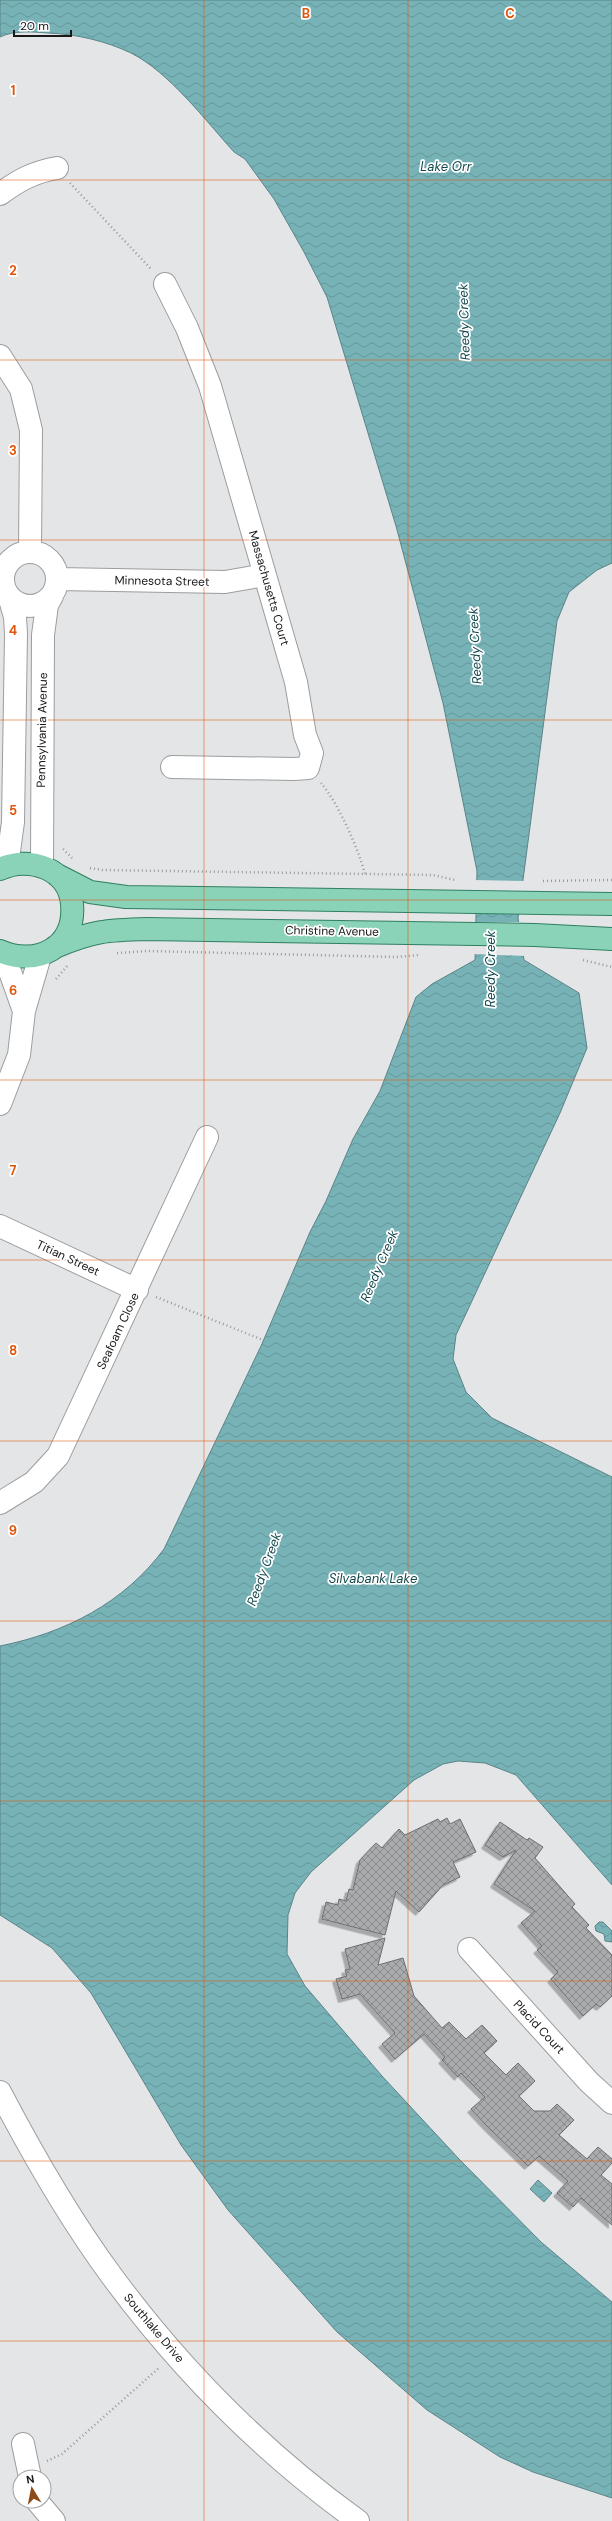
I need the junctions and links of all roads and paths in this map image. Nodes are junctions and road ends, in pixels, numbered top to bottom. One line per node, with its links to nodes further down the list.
1 (57, 168): 2 (street); 3 (path)
2 (0, 194)
3 (165, 284): 6 (street, Massachusetts Court)
4 (0, 356): 5 (street)
5 (30, 552): 7 (street); 8 (street)
6 (265, 575): 8 (street, Minnesota Street); 10 (street, Massachusetts Court)
7 (4, 585): 8 (street); 13 (street)
8 (55, 588): 15 (street, Pennsylvania Avenue)
9 (172, 767): 10 (street)
10 (308, 768): 16 (path)
11 (59, 842): 12 (path)
12 (76, 861)
13 (3, 867): 15 (main road)
14 (88, 867): 16 (path)
15 (50, 870): 19 (main road); 22 (main road)
16 (365, 874): 19 (path)
17 (612, 880): 18 (path)
18 (541, 881)
19 (460, 891): 20 (main road)
20 (612, 904)
21 (612, 939): 22 (main road, Christine Avenue)
22 (48, 951): 23 (main road, Christine Avenue); 28 (street)
23 (0, 952): 28 (street)
24 (110, 953): 25 (path)
25 (426, 954)
26 (72, 962): 27 (path)
27 (50, 981)
28 (24, 1011): 29 (street)
29 (0, 1104)
30 (207, 1136): 32 (street, Seafoam Close)
31 (0, 1226): 32 (street, Titian Street)
32 (137, 1290): 33 (path); 34 (street, Seafoam Close)
33 (263, 1340)
34 (0, 1503)
35 (469, 1949): 37 (street, Placid Court)
36 (0, 2092): 38 (street, Southlake Drive)
37 (612, 2103)
38 (175, 2354): 41 (path); 44 (street, Southlake Drive)
39 (23, 2444): 40 (street)
40 (28, 2469)
41 (36, 2469)
42 (44, 2509): 43 (street)
43 (54, 2521)
44 (358, 2521)

